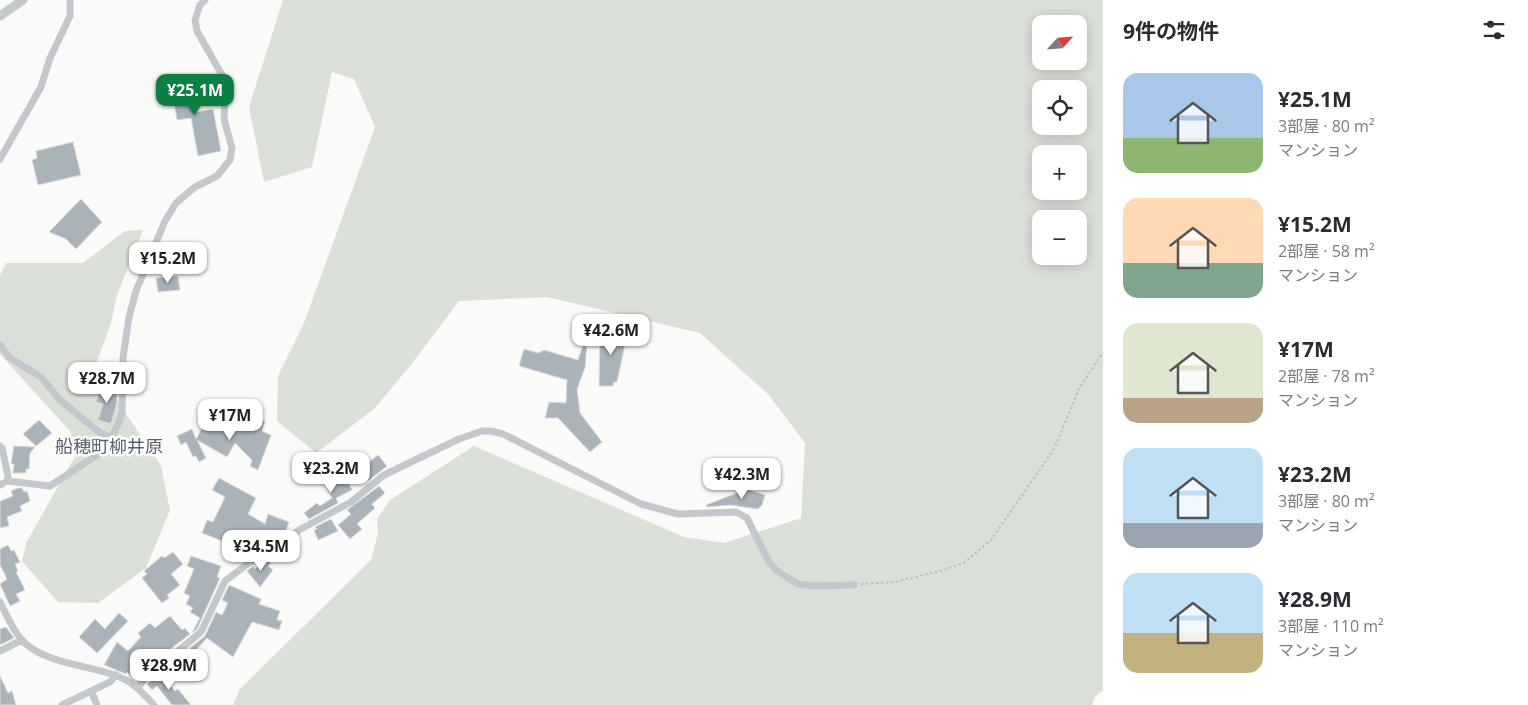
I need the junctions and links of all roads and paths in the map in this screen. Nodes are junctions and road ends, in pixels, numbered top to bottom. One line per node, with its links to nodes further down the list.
1 (23, 0): 4 (street)
2 (70, 0): 5 (street)
3 (205, 0): 8 (street)
4 (0, 16)
5 (0, 158)
6 (0, 344): 8 (street)
7 (1103, 352): 12 (path)
8 (111, 438): 10 (street)
9 (0, 446): 10 (street)
10 (7, 480): 11 (street)
11 (0, 486)
12 (854, 584): 17 (street)
13 (0, 602): 14 (street)
14 (22, 640): 15 (street); 16 (street)
15 (0, 651)
16 (116, 675): 17 (street); 18 (street)
17 (138, 688): 21 (street)
18 (91, 691): 19 (street); 20 (street)
19 (62, 705)
20 (97, 705)
21 (154, 705)

